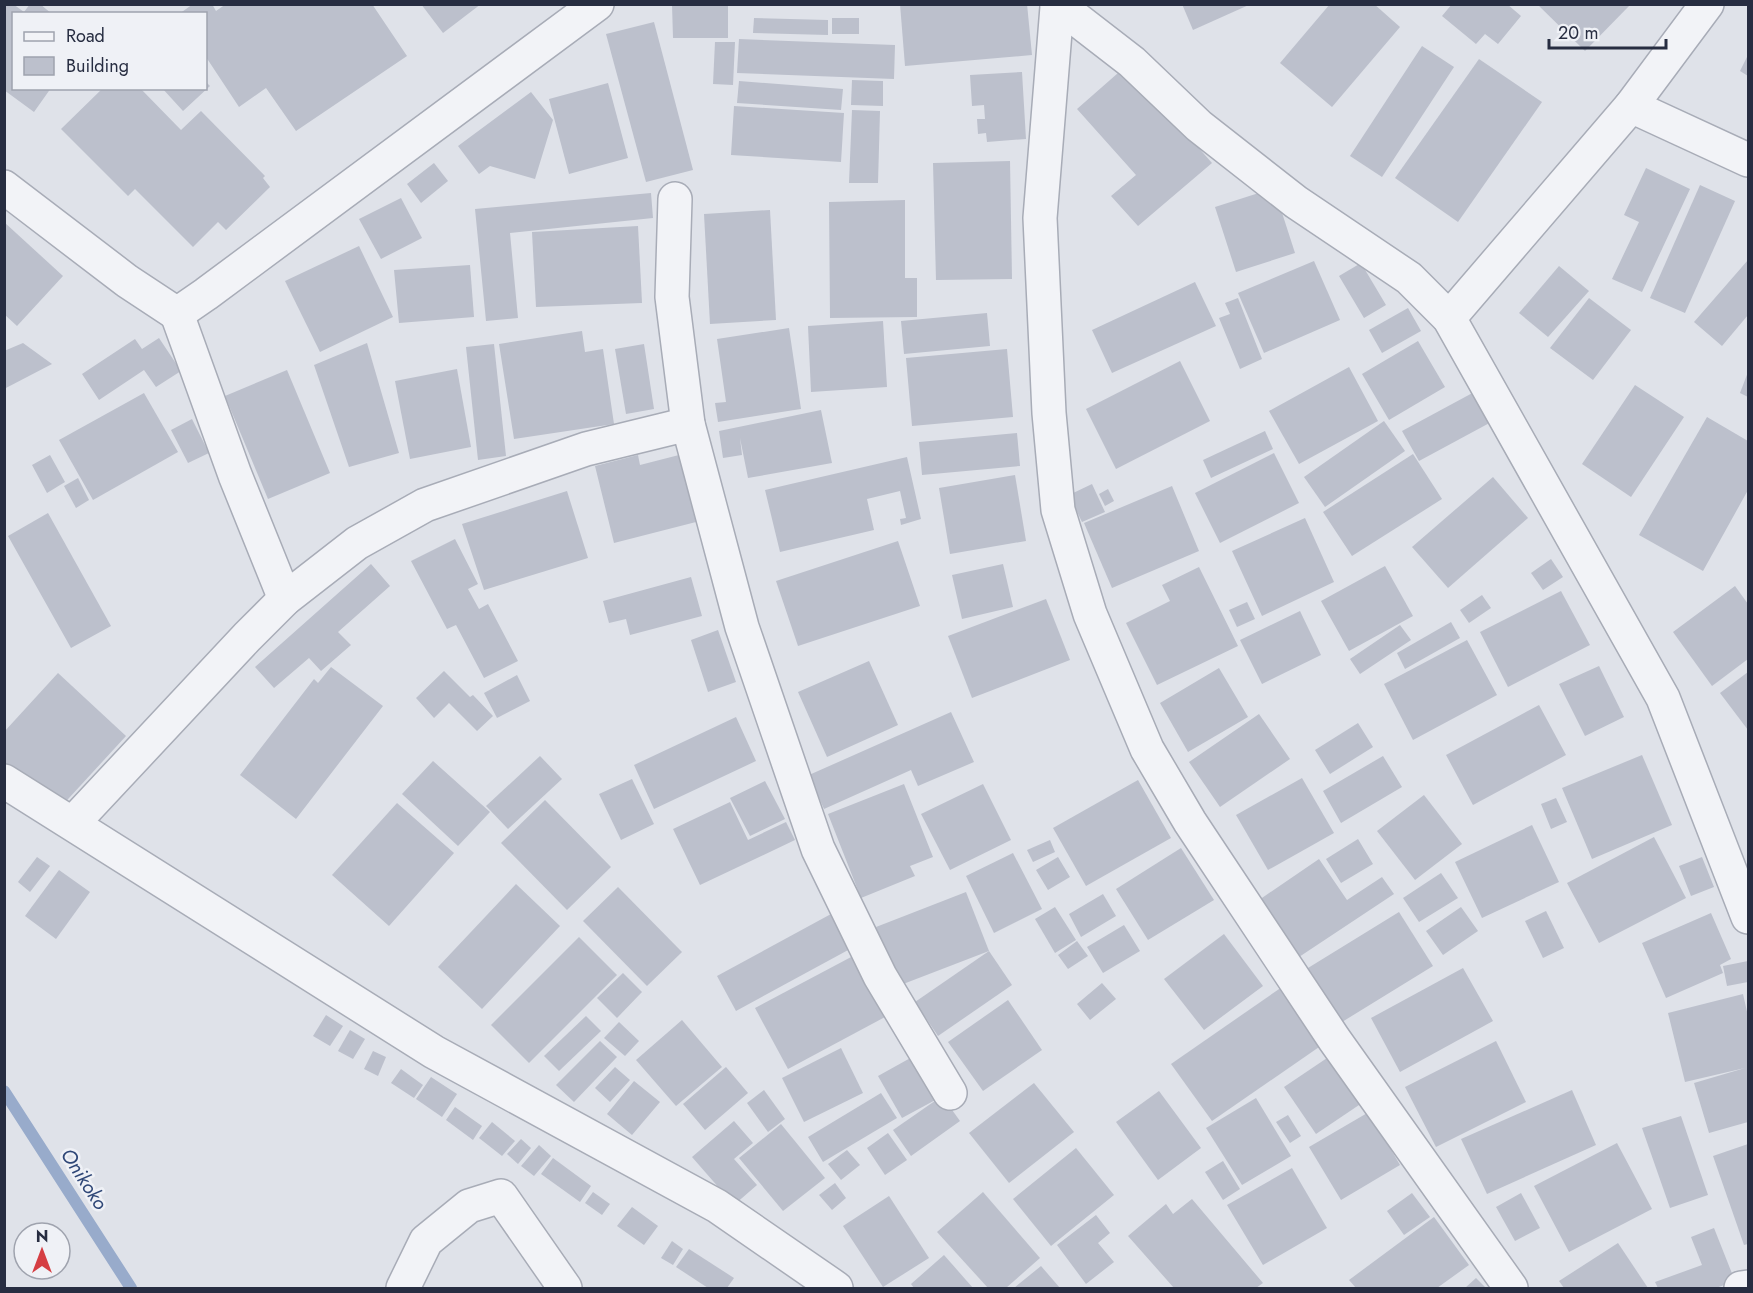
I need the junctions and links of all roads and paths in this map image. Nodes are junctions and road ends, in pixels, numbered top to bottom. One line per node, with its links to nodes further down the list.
1 (597, 4): 8 (street)
2 (1707, 4): 4 (street)
3 (1057, 5): 9 (street); 20 (street)
4 (1631, 106): 5 (street); 9 (street)
5 (1749, 160)
6 (4, 187): 8 (street)
7 (675, 199): 10 (street)
8 (177, 314): 11 (street)
9 (1449, 318): 14 (street)
10 (688, 424): 11 (street); 15 (street)
11 (285, 599): 13 (street)
12 (4, 782): 13 (street)
13 (73, 824): 19 (street)
14 (1749, 917)
15 (950, 1093)
16 (1749, 1287): 21 (street)
17 (403, 1288): 18 (street)
18 (565, 1288)
19 (836, 1288)
20 (1511, 1288)
21 (1742, 1288)

